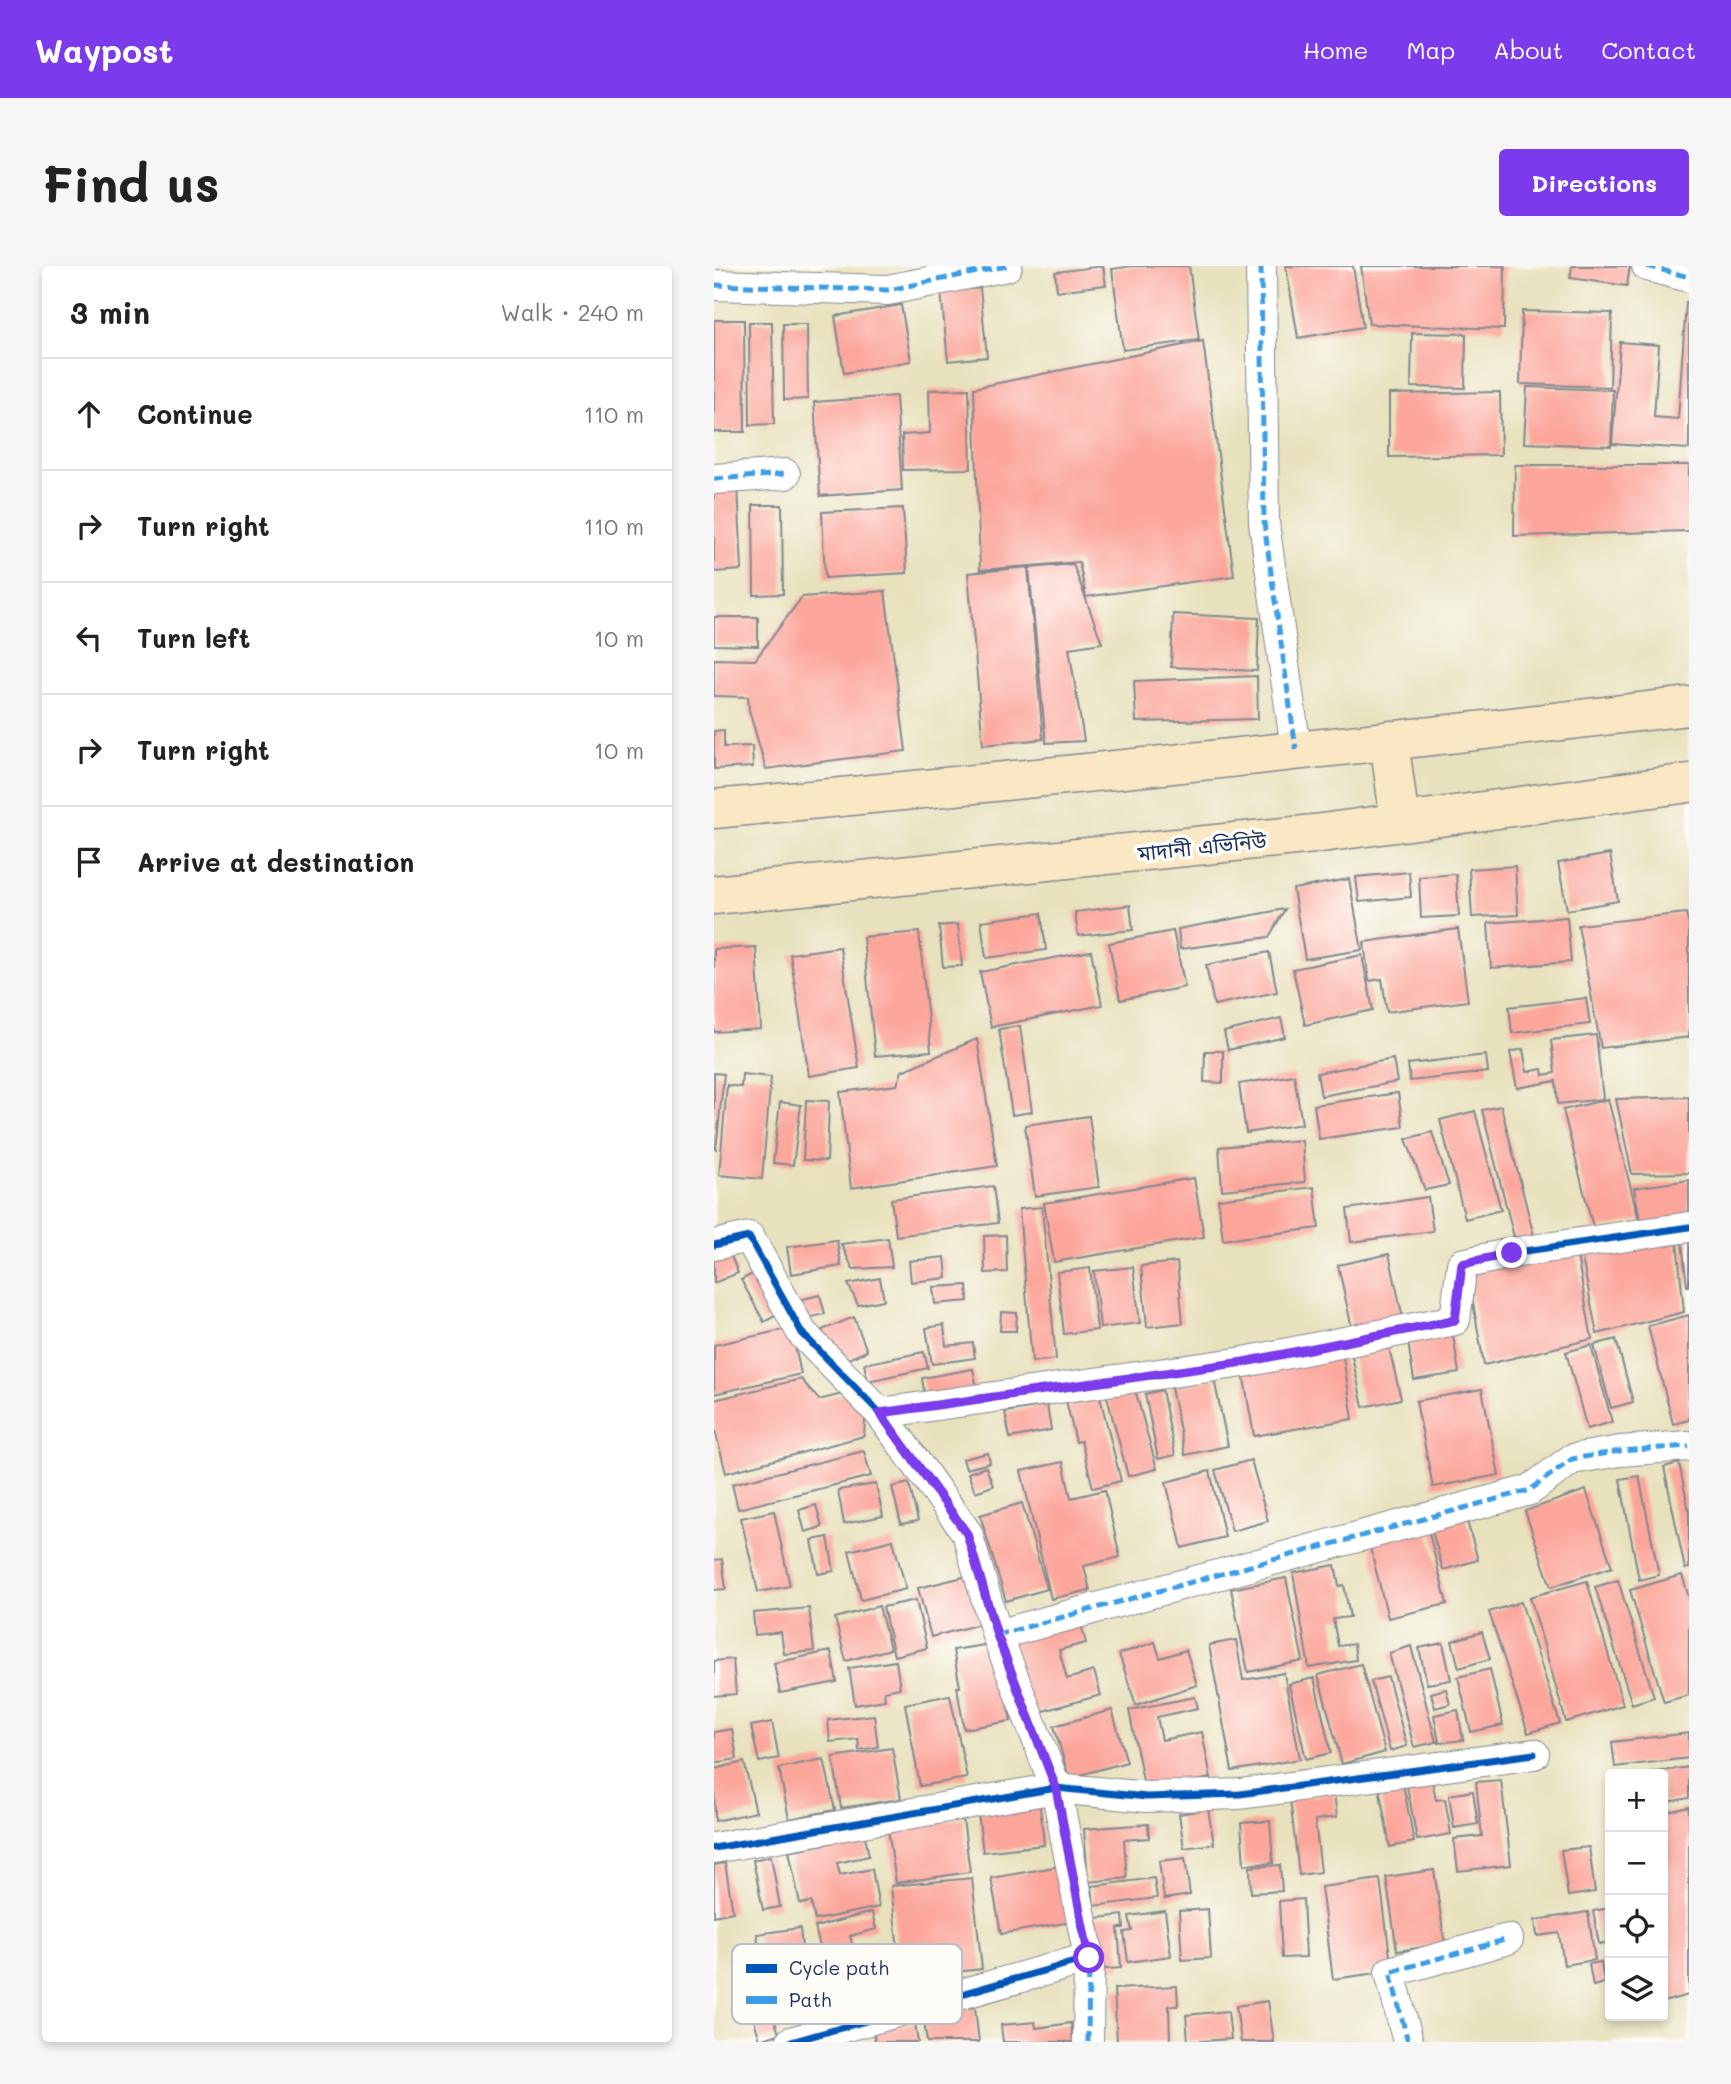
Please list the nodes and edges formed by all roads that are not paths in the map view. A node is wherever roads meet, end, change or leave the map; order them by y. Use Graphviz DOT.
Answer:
graph roads {
  1 [pos="1007,266"];
  2 [pos="1261,266"];
  3 [pos="1647,266"];
  4 [pos="1689,277"];
  5 [pos="714,285"];
  6 [pos="785,474"];
  7 [pos="714,479"];
  8 [pos="1689,706"];
  9 [pos="1389,740"];
  10 [pos="1296,750"];
  11 [pos="1689,783"];
  12 [pos="714,809"];
  13 [pos="1400,822"];
  14 [pos="714,895"];
  15 [pos="1689,1227"];
  16 [pos="714,1245"];
  17 [pos="880,1413"];
  18 [pos="1689,1446"];
  19 [pos="997,1635"];
  20 [pos="1534,1755"];
  21 [pos="1056,1788"];
  22 [pos="714,1848"];
  23 [pos="1508,1939"];
  24 [pos="1089,1958"];
  25 [pos="962,1994"];
  26 [pos="856,2024"];
  27 [pos="792,2042"];
  28 [pos="1088,2042"];
  29 [pos="1408,2042"];
  1 -- 5 [label="street"];
  2 -- 10 [label="street"];
  3 -- 4 [label="street"];
  6 -- 7 [label="street"];
  8 -- 9 [label="main road"];
  9 -- 10 [label="main road"];
  9 -- 13 [label="main road"];
  10 -- 12 [label="main road"];
  11 -- 13 [label="main road, মাদানী এভিনিউ"];
  13 -- 14 [label="main road, মাদানী এভিনিউ"];
  15 -- 17 [label="street"];
  16 -- 17 [label="street"];
  17 -- 19 [label="street"];
  18 -- 19 [label="street"];
  19 -- 21 [label="street"];
  20 -- 21 [label="street"];
  21 -- 22 [label="street"];
  21 -- 24 [label="street"];
  23 -- 29 [label="street"];
  24 -- 25 [label="street"];
  24 -- 28 [label="street"];
  26 -- 27 [label="street"];
}
